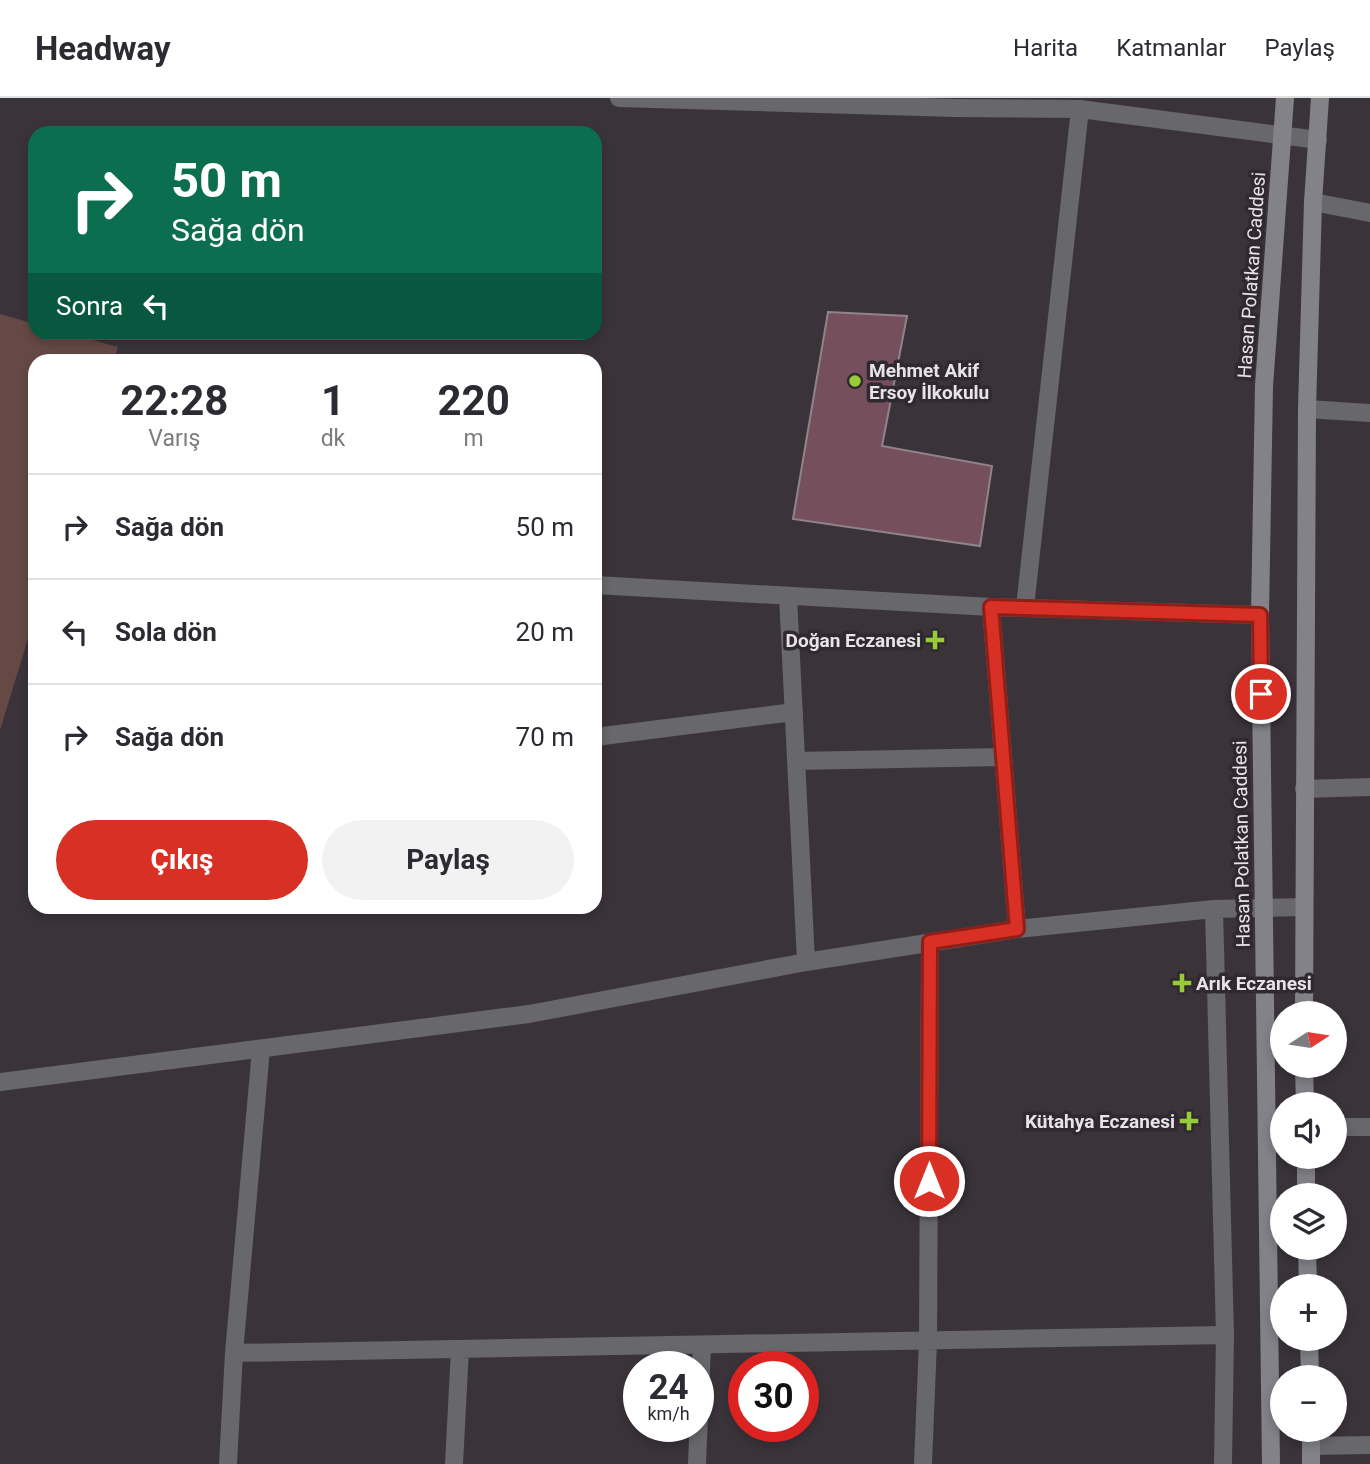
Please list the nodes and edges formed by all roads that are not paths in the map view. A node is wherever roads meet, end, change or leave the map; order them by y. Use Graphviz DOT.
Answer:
graph roads {
  1 [pos="619,98"];
  2 [pos="1285,98"];
  3 [pos="1320,98"];
  4 [pos="955,103"];
  5 [pos="1113,106"];
  6 [pos="1080,109"];
  7 [pos="1283,136"];
  8 [pos="1318,140"];
  9 [pos="1313,202"];
  10 [pos="1370,213"];
  11 [pos="1307,408"];
  12 [pos="1370,413"];
  13 [pos="602,585"];
  14 [pos="788,596"];
  15 [pos="991,607"];
  16 [pos="1025,607"];
  17 [pos="1260,615"];
  18 [pos="794,712"];
  19 [pos="602,736"];
  20 [pos="1002,757"];
  21 [pos="796,761"];
  22 [pos="1370,787"];
  23 [pos="1304,789"];
  24 [pos="1303,906"];
  25 [pos="1262,907"];
  26 [pos="1214,909"];
  27 [pos="1017,929"];
  28 [pos="930,942"];
  29 [pos="806,962"];
  30 [pos="1304,1001"];
  31 [pos="261,1049"];
  32 [pos="0,1082"];
  33 [pos="1347,1127"];
  34 [pos="1370,1127"];
  35 [pos="1225,1335"];
  36 [pos="928,1341"];
  37 [pos="702,1345"];
  38 [pos="460,1349"];
  39 [pos="233,1353"];
  40 [pos="1370,1445"];
  41 [pos="1311,1447"];
  42 [pos="228,1464"];
  43 [pos="454,1464"];
  44 [pos="697,1464"];
  45 [pos="923,1464"];
  46 [pos="1223,1464"];
  47 [pos="1270,1464"];
  1 -- 4 [label="street"];
  2 -- 7 [label="main road, Hasan Polatkan Caddesi"];
  3 -- 8 [label="main road"];
  4 -- 6 [label="street"];
  5 -- 6 [label="street"];
  5 -- 7 [label="street"];
  6 -- 16 [label="street"];
  7 -- 8 [label="street"];
  7 -- 17 [label="main road, Hasan Polatkan Caddesi"];
  8 -- 9 [label="main road"];
  9 -- 10 [label="street"];
  9 -- 11 [label="main road"];
  11 -- 12 [label="street"];
  11 -- 23 [label="main road"];
  13 -- 14 [label="street"];
  14 -- 15 [label="street"];
  14 -- 18 [label="street"];
  15 -- 16 [label="street"];
  15 -- 20 [label="street"];
  16 -- 17 [label="street"];
  17 -- 25 [label="main road, Hasan Polatkan Caddesi"];
  18 -- 19 [label="street"];
  18 -- 21 [label="street"];
  20 -- 21 [label="street"];
  20 -- 27 [label="street"];
  21 -- 29 [label="street"];
  22 -- 23 [label="street"];
  23 -- 24 [label="main road"];
  24 -- 25 [label="street"];
  24 -- 30 [label="main road"];
  25 -- 26 [label="street"];
  25 -- 47 [label="main road, Hasan Polatkan Caddesi"];
  26 -- 27 [label="street"];
  26 -- 35 [label="street"];
  27 -- 28 [label="street"];
  28 -- 29 [label="street"];
  28 -- 36 [label="street"];
  29 -- 31 [label="street"];
  31 -- 32 [label="street"];
  31 -- 39 [label="street"];
  33 -- 34 [label="street"];
  35 -- 36 [label="street"];
  35 -- 46 [label="street"];
  36 -- 37 [label="street"];
  36 -- 45 [label="street"];
  37 -- 38 [label="street"];
  37 -- 44 [label="street"];
  38 -- 39 [label="street"];
  38 -- 43 [label="street"];
  39 -- 42 [label="street"];
  40 -- 41 [label="street"];
}
